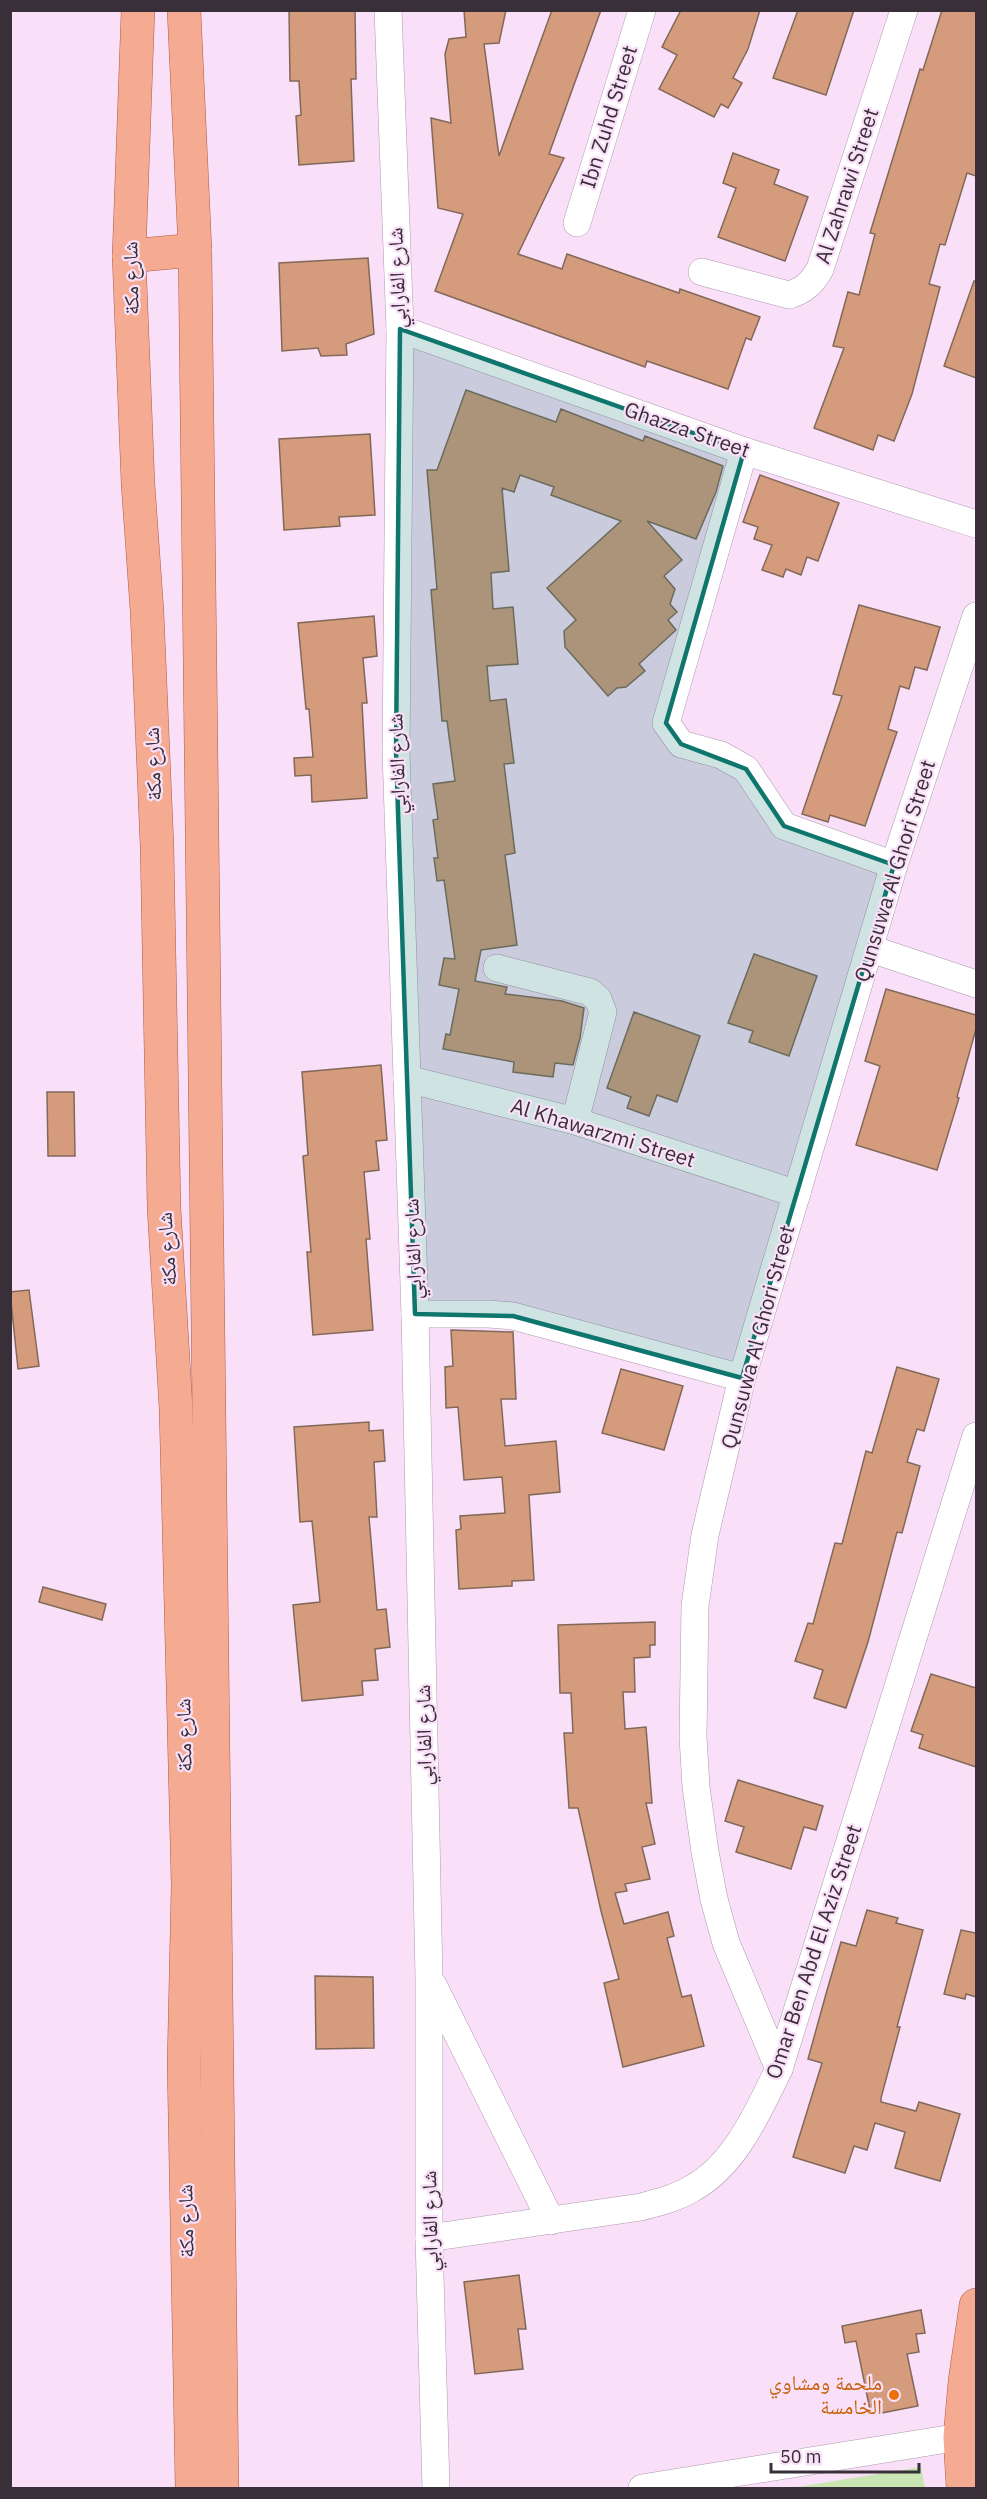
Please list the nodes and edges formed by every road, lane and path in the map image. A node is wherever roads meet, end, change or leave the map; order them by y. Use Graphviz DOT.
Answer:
graph roads {
  1 [pos="138,10"];
  2 [pos="184,10"];
  3 [pos="388,10"];
  4 [pos="642,10"];
  5 [pos="904,10"];
  6 [pos="576,223"];
  7 [pos="195,250"];
  8 [pos="129,256"];
  9 [pos="702,272"];
  10 [pos="400,329"];
  11 [pos="744,451"];
  12 [pos="976,524"];
  13 [pos="976,616"];
  14 [pos="894,865"];
  15 [pos="871,949"];
  16 [pos="496,968"];
  17 [pos="976,984"];
  18 [pos="407,1079"];
  19 [pos="575,1121"];
  20 [pos="797,1194"];
  21 [pos="415,1314"];
  22 [pos="742,1378"];
  23 [pos="976,1436"];
  24 [pos="971,1472"];
  25 [pos="429,1978"];
  26 [pos="779,2069"];
  27 [pos="551,2221"];
  28 [pos="429,2238"];
  29 [pos="976,2305"];
  30 [pos="960,2437"];
  31 [pos="712,2483"];
  32 [pos="192,2488"];
  33 [pos="222,2488"];
  34 [pos="436,2488"];
  35 [pos="642,2488"];
  36 [pos="963,2488"];
  1 -- 8 [label="main road, شارع مكة"];
  2 -- 7 [label="main road, شارع مكة"];
  3 -- 10 [label="street, شارع الفارابي"];
  4 -- 6 [label="street, Ibn Zuhd Street"];
  5 -- 9 [label="street, Al Zahrawi Street"];
  7 -- 8 [label="main road"];
  7 -- 33 [label="main road, شارع مكة"];
  8 -- 32 [label="main road, شارع مكة"];
  10 -- 11 [label="street, Ghazza Street"];
  10 -- 18 [label="street, شارع الفارابي"];
  11 -- 12 [label="street, Ghazza Street"];
  11 -- 14 [label="street"];
  13 -- 14 [label="street, Qunsuwa Al Ghori Street"];
  14 -- 15 [label="street, Qunsuwa Al Ghori Street"];
  15 -- 17 [label="street"];
  15 -- 20 [label="street, Qunsuwa Al Ghori Street"];
  16 -- 19 [label="street"];
  18 -- 19 [label="street, Al Khawarzmi Street"];
  18 -- 21 [label="street, شارع الفارابي"];
  19 -- 20 [label="street, Al Khawarzmi Street"];
  20 -- 22 [label="street, Qunsuwa Al Ghori Street"];
  21 -- 22 [label="street"];
  21 -- 25 [label="street, شارع الفارابي"];
  22 -- 26 [label="street, Qunsuwa Al Ghori Street"];
  23 -- 24 [label="street, Omar Ben Abd El Aziz Street"];
  24 -- 26 [label="street, Omar Ben Abd El Aziz Street"];
  25 -- 27 [label="street"];
  25 -- 28 [label="street, شارع الفارابي"];
  26 -- 27 [label="street, Omar Ben Abd El Aziz Street"];
  27 -- 28 [label="street, Omar Ben Abd El Aziz Street"];
  28 -- 34 [label="street, شارع الفارابي"];
  29 -- 30 [label="main road"];
  30 -- 31 [label="street"];
  30 -- 36 [label="main road"];
  31 -- 35 [label="street"];
}
